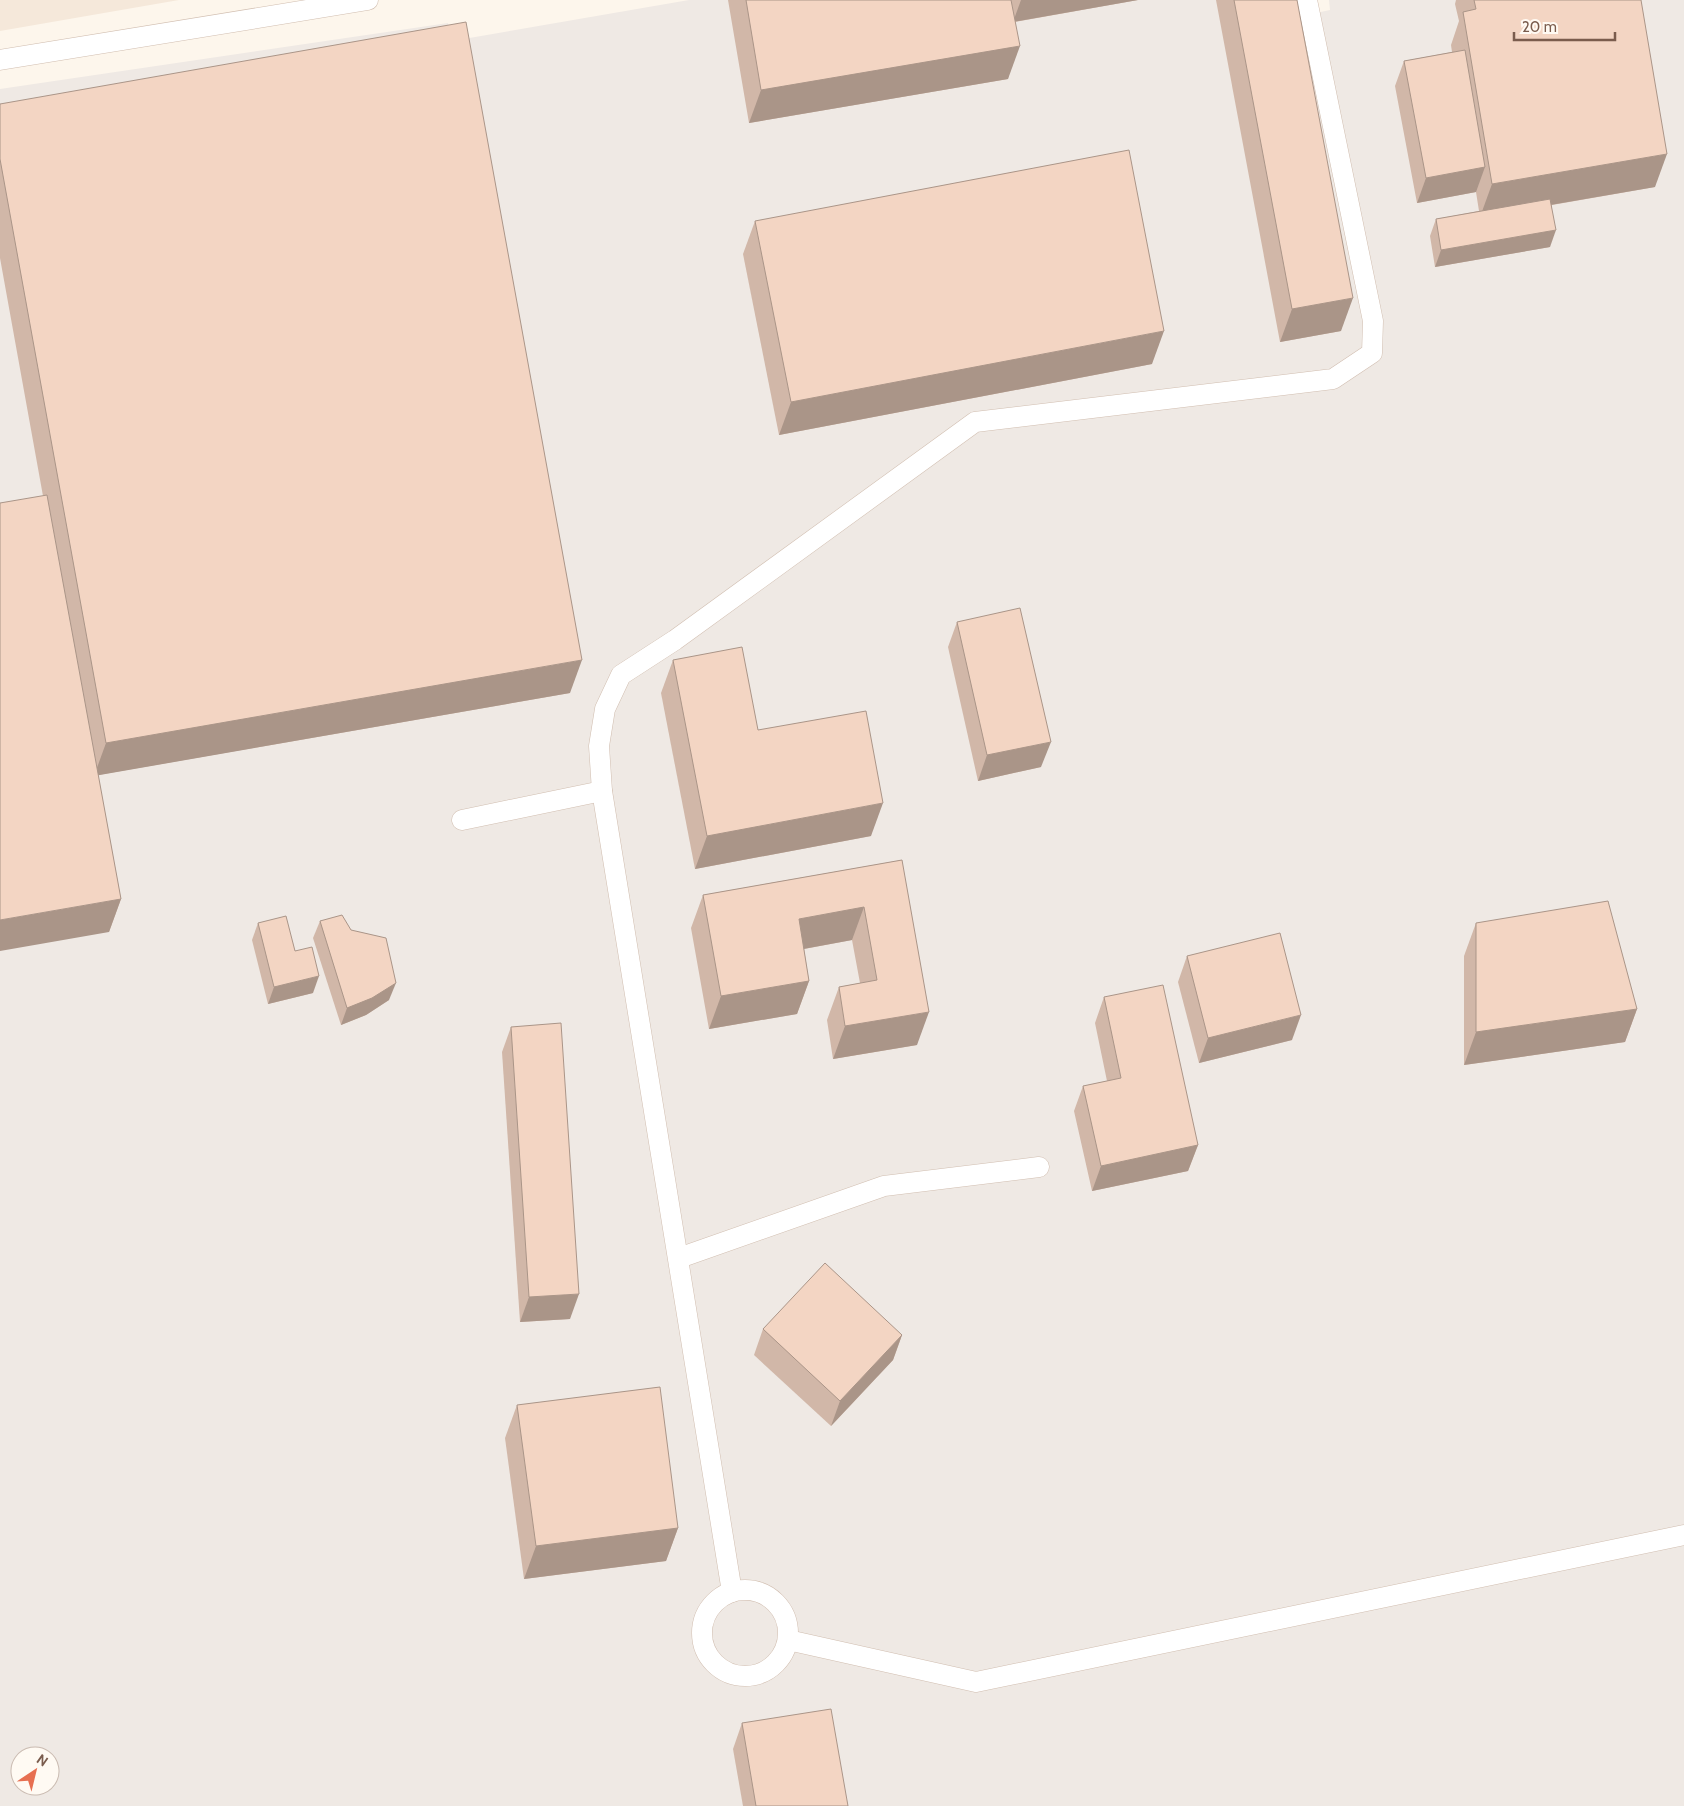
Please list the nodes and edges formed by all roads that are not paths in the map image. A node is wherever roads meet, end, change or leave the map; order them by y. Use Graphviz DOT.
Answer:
graph roads {
  1 [pos="368,0"];
  2 [pos="1307,0"];
  3 [pos="0,60"];
  4 [pos="602,790"];
  5 [pos="462,820"];
  6 [pos="1039,1167"];
  7 [pos="679,1258"];
  8 [pos="1684,1536"];
  9 [pos="732,1592"];
  10 [pos="788,1640"];
  1 -- 3 [label="lane"];
  2 -- 4 [label="lane"];
  4 -- 5 [label="lane"];
  4 -- 7 [label="lane"];
  6 -- 7 [label="lane"];
  7 -- 9 [label="lane"];
  8 -- 10 [label="lane"];
  9 -- 10 [label="lane"];
  9 -- 10 [label="lane"];
}
